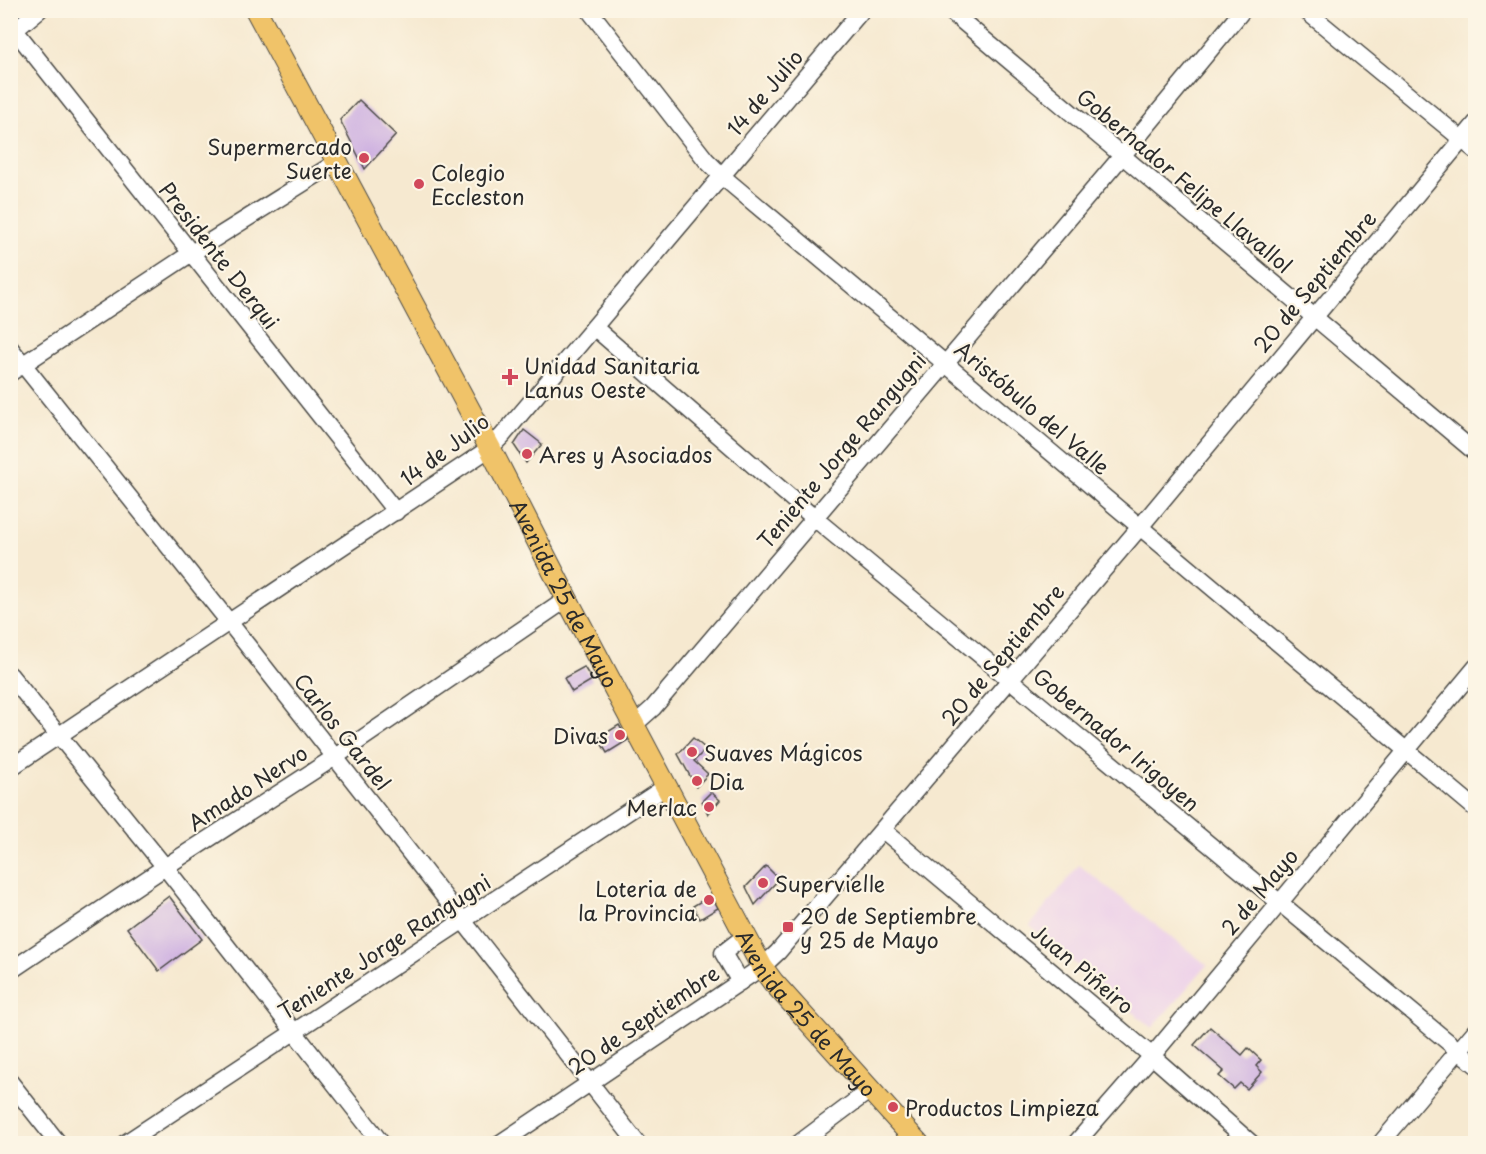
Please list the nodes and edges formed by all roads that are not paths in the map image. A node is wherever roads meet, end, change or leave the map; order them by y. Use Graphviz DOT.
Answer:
graph roads {
  1 [pos="39,10"];
  2 [pos="256,10"];
  3 [pos="589,10"];
  4 [pos="862,10"];
  5 [pos="949,10"];
  6 [pos="1243,10"];
  7 [pos="1305,10"];
  8 [pos="12,29"];
  9 [pos="1476,123"];
  10 [pos="1462,140"];
  11 [pos="1476,151"];
  12 [pos="1122,156"];
  13 [pos="337,162"];
  14 [pos="723,177"];
  15 [pos="190,254"];
  16 [pos="1313,317"];
  17 [pos="595,328"];
  18 [pos="10,348"];
  19 [pos="945,362"];
  20 [pos="17,368"];
  21 [pos="490,448"];
  22 [pos="1476,453"];
  23 [pos="396,512"];
  24 [pos="813,517"];
  25 [pos="1140,527"];
  26 [pos="567,600"];
  27 [pos="229,622"];
  28 [pos="1476,667"];
  29 [pos="10,675"];
  30 [pos="1009,679"];
  31 [pos="635,724"];
  32 [pos="59,736"];
  33 [pos="1406,751"];
  34 [pos="336,757"];
  35 [pos="10,768"];
  36 [pos="667,786"];
  37 [pos="1476,809"];
  38 [pos="883,830"];
  39 [pos="165,867"];
  40 [pos="1279,903"];
  41 [pos="464,921"];
  42 [pos="745,936"];
  43 [pos="762,967"];
  44 [pos="10,971"];
  45 [pos="740,982"];
  46 [pos="1476,1030"];
  47 [pos="294,1032"];
  48 [pos="1458,1051"];
  49 [pos="1152,1056"];
  50 [pos="1476,1065"];
  51 [pos="10,1082"];
  52 [pos="591,1082"];
  53 [pos="870,1090"];
  54 [pos="59,1143"];
  55 [pos="124,1143"];
  56 [pos="382,1143"];
  57 [pos="500,1143"];
  58 [pos="638,1143"];
  59 [pos="798,1143"];
  60 [pos="919,1143"];
  61 [pos="1075,1143"];
  62 [pos="1252,1143"];
  63 [pos="1380,1143"];
  1 -- 8 [label="street"];
  2 -- 13 [label="main road, Avenida 25 de Mayo"];
  3 -- 14 [label="street, Aristóbulo del Valle"];
  4 -- 14 [label="street, 14 de Julio"];
  5 -- 12 [label="street, Gobernador Felipe Llavallol"];
  6 -- 12 [label="street, Teniente Jorge Rangugni"];
  7 -- 10 [label="street"];
  8 -- 15 [label="street, Presidente Derqui"];
  9 -- 10 [label="street, 20 de Septiembre"];
  10 -- 11 [label="street"];
  10 -- 16 [label="street, 20 de Septiembre"];
  12 -- 16 [label="street, Gobernador Felipe Llavallol"];
  12 -- 19 [label="street, Teniente Jorge Rangugni"];
  13 -- 15 [label="street"];
  13 -- 21 [label="main road, Avenida 25 de Mayo"];
  14 -- 17 [label="street, 14 de Julio"];
  14 -- 19 [label="street, Aristóbulo del Valle"];
  15 -- 20 [label="street"];
  15 -- 23 [label="street, Presidente Derqui"];
  16 -- 22 [label="street, Gobernador Felipe Llavallol"];
  16 -- 25 [label="street, 20 de Septiembre"];
  17 -- 21 [label="street, 14 de Julio"];
  17 -- 24 [label="street, Gobernador Irigoyen"];
  18 -- 20 [label="street, Carlos Gardel"];
  19 -- 24 [label="street, Teniente Jorge Rangugni"];
  19 -- 25 [label="street, Aristóbulo del Valle"];
  20 -- 27 [label="street, Carlos Gardel"];
  21 -- 23 [label="street, 14 de Julio"];
  21 -- 26 [label="main road, Avenida 25 de Mayo"];
  23 -- 27 [label="street, 14 de Julio"];
  24 -- 30 [label="street, Gobernador Irigoyen"];
  24 -- 31 [label="street, Teniente Jorge Rangugni"];
  25 -- 30 [label="street, 20 de Septiembre"];
  25 -- 33 [label="street, Aristóbulo del Valle"];
  26 -- 31 [label="main road, Avenida 25 de Mayo"];
  26 -- 34 [label="street, Amado Nervo"];
  27 -- 32 [label="street, 14 de Julio"];
  27 -- 34 [label="street, Carlos Gardel"];
  28 -- 33 [label="street, 2 de Mayo"];
  29 -- 32 [label="street"];
  30 -- 38 [label="street, 20 de Septiembre"];
  30 -- 40 [label="street, Gobernador Irigoyen"];
  31 -- 36 [label="main road, Avenida 25 de Mayo"];
  32 -- 35 [label="street, 14 de Julio"];
  32 -- 39 [label="street"];
  33 -- 37 [label="street, Aristóbulo del Valle"];
  33 -- 40 [label="street, 2 de Mayo"];
  34 -- 39 [label="street, Amado Nervo"];
  34 -- 41 [label="street, Carlos Gardel"];
  36 -- 41 [label="street, Teniente Jorge Rangugni"];
  36 -- 42 [label="main road, Avenida 25 de Mayo"];
  38 -- 43 [label="street, 20 de Septiembre"];
  38 -- 49 [label="street, Juan Piñeiro"];
  39 -- 44 [label="street, Amado Nervo"];
  39 -- 47 [label="street"];
  40 -- 48 [label="street, Gobernador Irigoyen"];
  40 -- 49 [label="street, 2 de Mayo"];
  41 -- 47 [label="street, Teniente Jorge Rangugni"];
  41 -- 52 [label="street, Carlos Gardel"];
  42 -- 43 [label="main road, Avenida 25 de Mayo"];
  42 -- 45 [label="street"];
  43 -- 45 [label="street, 20 de Septiembre"];
  43 -- 53 [label="main road, Avenida 25 de Mayo"];
  45 -- 52 [label="street, 20 de Septiembre"];
  46 -- 48 [label="street"];
  47 -- 55 [label="street, Teniente Jorge Rangugni"];
  47 -- 56 [label="street"];
  48 -- 50 [label="street, Gobernador Irigoyen"];
  48 -- 63 [label="street"];
  49 -- 61 [label="street, 2 de Mayo"];
  49 -- 62 [label="street, Juan Piñeiro"];
  51 -- 54 [label="street"];
  52 -- 57 [label="street, 20 de Septiembre"];
  52 -- 58 [label="street, Carlos Gardel"];
  53 -- 59 [label="street"];
  53 -- 60 [label="main road, Avenida 25 de Mayo"];
}
